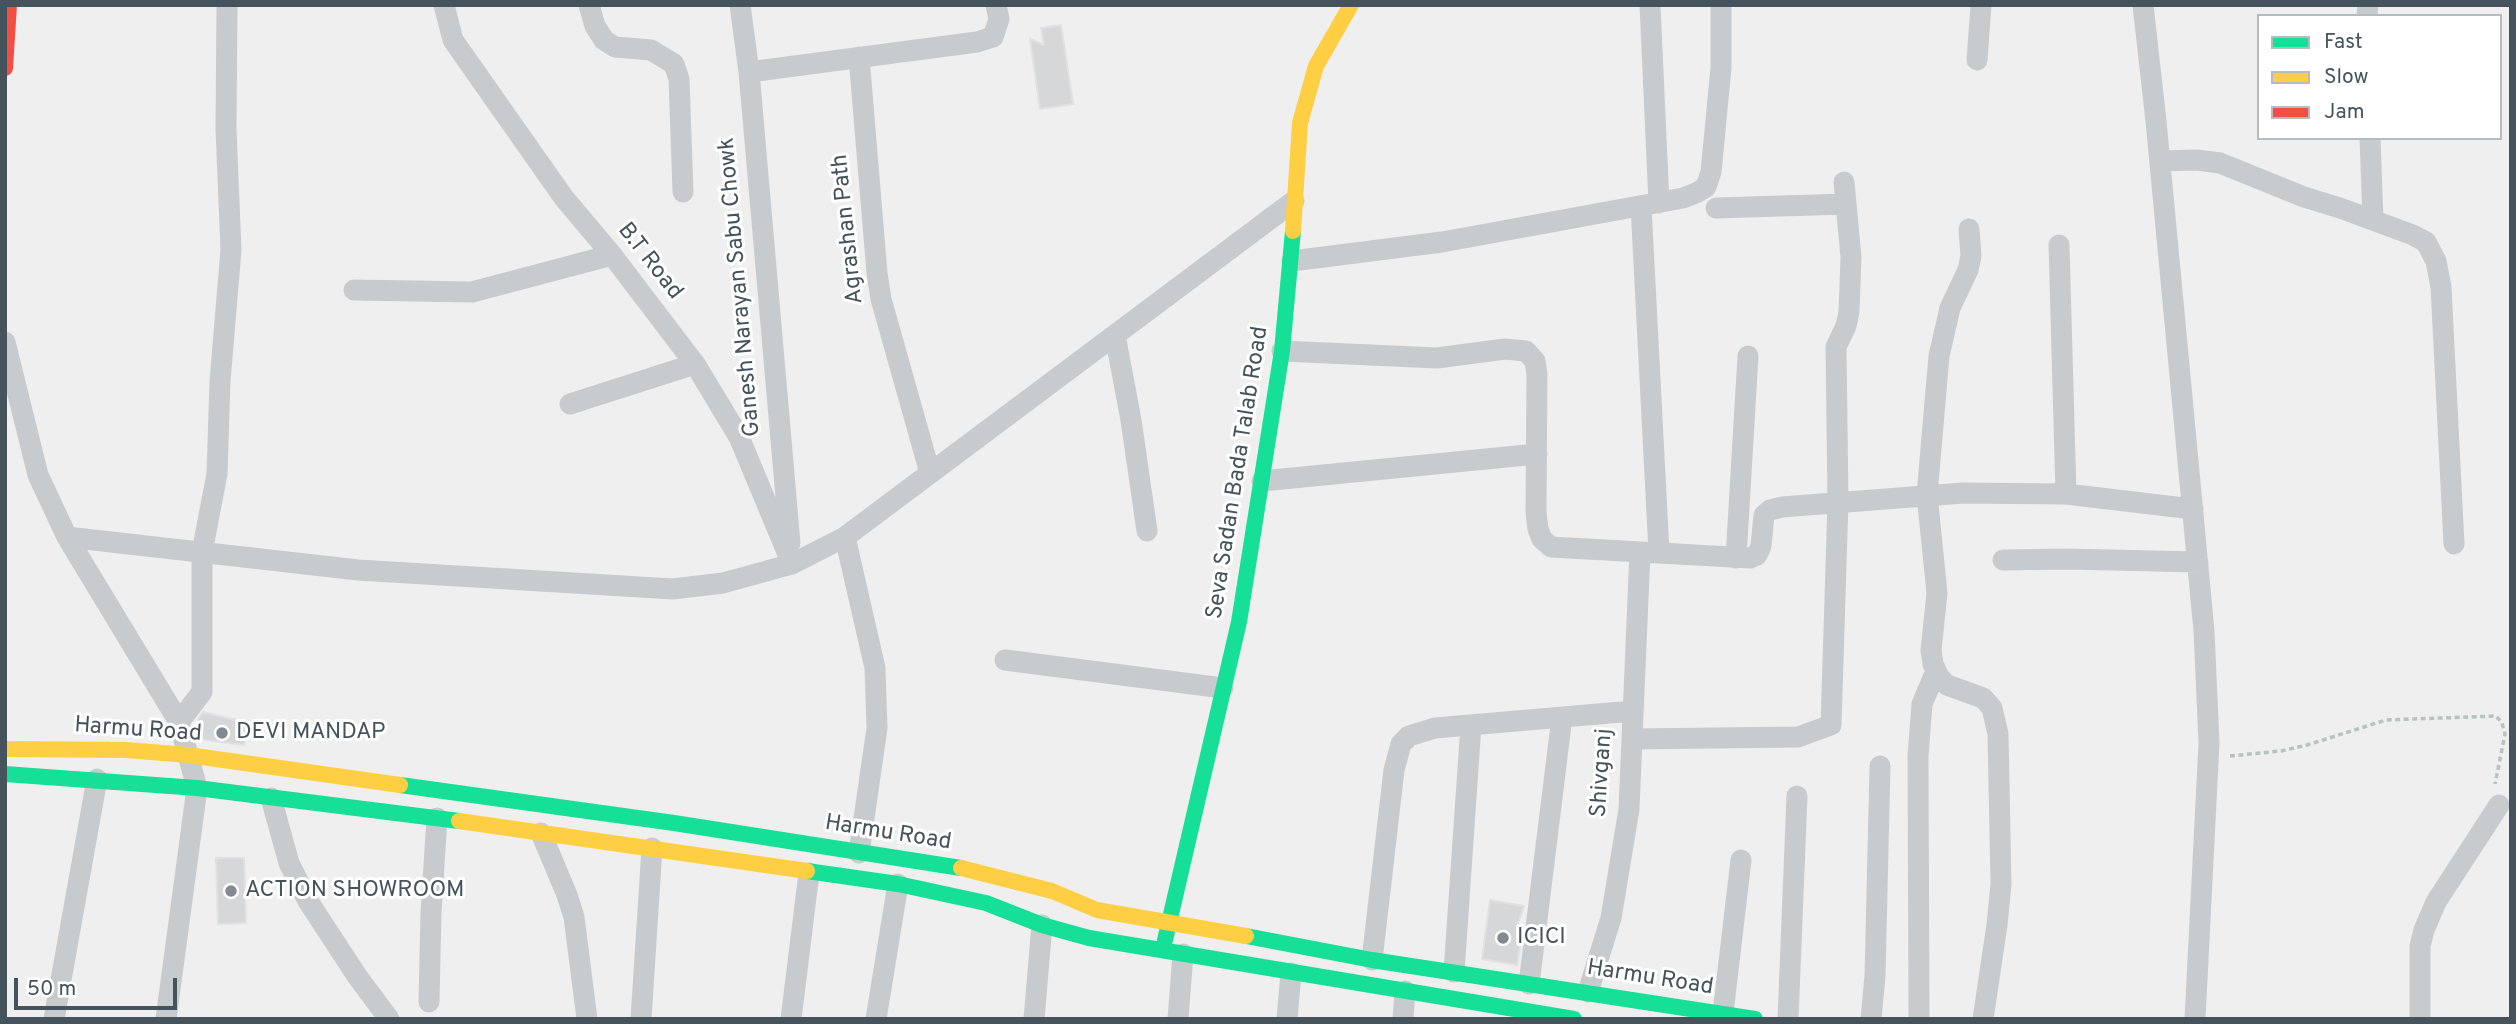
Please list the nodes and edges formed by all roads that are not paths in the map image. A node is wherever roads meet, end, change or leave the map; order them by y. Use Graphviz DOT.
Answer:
graph roads {
  1 [pos="227,5"];
  2 [pos="444,5"];
  3 [pos="589,5"];
  4 [pos="740,5"];
  5 [pos="996,5"];
  6 [pos="1351,5"];
  7 [pos="1650,5"];
  8 [pos="1721,5"];
  9 [pos="1981,5"];
  10 [pos="2143,5"];
  11 [pos="8,14"];
  12 [pos="859,57"];
  13 [pos="1978,60"];
  14 [pos="5,68"];
  15 [pos="749,72"];
  16 [pos="2370,140"];
  17 [pos="2160,161"];
  18 [pos="1844,182"];
  19 [pos="683,192"];
  20 [pos="1294,201"];
  21 [pos="1650,204"];
  22 [pos="1846,204"];
  23 [pos="1716,208"];
  24 [pos="2372,220"];
  25 [pos="1969,229"];
  26 [pos="2059,245"];
  27 [pos="612,255"];
  28 [pos="1292,261"];
  29 [pos="354,290"];
  30 [pos="1115,335"];
  31 [pos="5,342"];
  32 [pos="1282,351"];
  33 [pos="1748,356"];
  34 [pos="695,363"];
  35 [pos="570,404"];
  36 [pos="1537,454"];
  37 [pos="930,473"];
  38 [pos="1262,481"];
  39 [pos="2066,494"];
  40 [pos="1927,495"];
  41 [pos="1838,502"];
  42 [pos="2193,509"];
  43 [pos="1147,531"];
  44 [pos="67,537"];
  45 [pos="845,537"];
  46 [pos="2454,544"];
  47 [pos="202,552"];
  48 [pos="1649,552"];
  49 [pos="1735,558"];
  50 [pos="2003,561"];
  51 [pos="2198,562"];
  52 [pos="792,564"];
  53 [pos="1005,660"];
  54 [pos="1936,671"];
  55 [pos="1223,688"];
  56 [pos="1633,710"];
  57 [pos="1562,717"];
  58 [pos="179,722"];
  59 [pos="1471,725"];
  60 [pos="1632,739"];
  61 [pos="5,749"];
  62 [pos="188,755"];
  63 [pos="1880,766"];
  64 [pos="5,774"];
  65 [pos="97,779"];
  66 [pos="197,788"];
  67 [pos="1797,796"];
  68 [pos="271,798"];
  69 [pos="2499,805"];
  70 [pos="437,818"];
  71 [pos="541,833"];
  72 [pos="652,848"];
  73 [pos="859,853"];
  74 [pos="1741,860"];
  75 [pos="809,873"];
  76 [pos="898,884"];
  77 [pos="1168,921"];
  78 [pos="1042,925"];
  79 [pos="1173,952"];
  80 [pos="1372,960"];
  81 [pos="1454,972"];
  82 [pos="1291,973"];
  83 [pos="1529,984"];
  84 [pos="1405,991"];
  85 [pos="1588,992"];
  86 [pos="429,1002"];
  87 [pos="1723,1013"];
  88 [pos="54,1019"];
  89 [pos="166,1019"];
  90 [pos="389,1019"];
  91 [pos="587,1019"];
  92 [pos="641,1019"];
  93 [pos="791,1019"];
  94 [pos="876,1019"];
  95 [pos="1034,1019"];
  96 [pos="1178,1019"];
  97 [pos="1287,1019"];
  98 [pos="1403,1019"];
  99 [pos="1574,1019"];
  100 [pos="1755,1019"];
  101 [pos="1788,1019"];
  102 [pos="1871,1019"];
  103 [pos="1919,1019"];
  104 [pos="1983,1019"];
  105 [pos="2195,1019"];
  106 [pos="2420,1019"];
  1 -- 47 [label="street"];
  2 -- 27 [label="street, B.T Road"];
  3 -- 19 [label="street"];
  4 -- 15 [label="street, Ganesh Narayan Sabu Chowk"];
  5 -- 12 [label="street"];
  6 -- 20 [label="main road, Seva Sadan Bada Talab Road"];
  7 -- 21 [label="street, Shivganj"];
  8 -- 21 [label="street"];
  9 -- 13 [label="street"];
  10 -- 17 [label="street"];
  11 -- 14 [label="main road"];
  12 -- 15 [label="street"];
  12 -- 37 [label="street, Agrashan Path"];
  15 -- 52 [label="street, Ganesh Narayan Sabu Chowk"];
  16 -- 24 [label="street"];
  17 -- 24 [label="street"];
  17 -- 42 [label="street"];
  18 -- 22 [label="street"];
  20 -- 28 [label="main road, Seva Sadan Bada Talab Road"];
  20 -- 30 [label="street"];
  21 -- 28 [label="street"];
  21 -- 48 [label="street, Shivganj"];
  22 -- 23 [label="street"];
  22 -- 41 [label="street"];
  24 -- 46 [label="street"];
  25 -- 40 [label="street"];
  26 -- 39 [label="street"];
  27 -- 29 [label="street"];
  27 -- 34 [label="street, B.T Road"];
  28 -- 32 [label="main road, Seva Sadan Bada Talab Road"];
  30 -- 37 [label="street"];
  30 -- 43 [label="street"];
  31 -- 44 [label="street"];
  32 -- 36 [label="street"];
  32 -- 38 [label="main road, Seva Sadan Bada Talab Road"];
  33 -- 49 [label="street"];
  34 -- 35 [label="street"];
  34 -- 52 [label="street, B.T Road"];
  36 -- 38 [label="street"];
  36 -- 48 [label="street"];
  37 -- 45 [label="street"];
  38 -- 55 [label="main road, Seva Sadan Bada Talab Road"];
  39 -- 40 [label="street"];
  39 -- 42 [label="street"];
  40 -- 41 [label="street"];
  40 -- 54 [label="street"];
  41 -- 49 [label="street"];
  41 -- 60 [label="street"];
  42 -- 51 [label="street"];
  44 -- 47 [label="street"];
  44 -- 58 [label="street"];
  45 -- 52 [label="street"];
  45 -- 73 [label="street"];
  47 -- 52 [label="street"];
  47 -- 58 [label="street"];
  48 -- 49 [label="street"];
  48 -- 56 [label="street, Shivganj"];
  50 -- 51 [label="street"];
  51 -- 105 [label="street"];
  53 -- 55 [label="street"];
  54 -- 103 [label="street"];
  54 -- 104 [label="street"];
  55 -- 77 [label="main road, Seva Sadan Bada Talab Road"];
  56 -- 57 [label="street"];
  56 -- 60 [label="street, Shivganj"];
  57 -- 59 [label="street"];
  57 -- 83 [label="street"];
  58 -- 62 [label="street"];
  59 -- 80 [label="street"];
  59 -- 81 [label="street"];
  60 -- 85 [label="street, Shivganj"];
  61 -- 62 [label="main road, Harmu Road"];
  62 -- 66 [label="street"];
  62 -- 73 [label="main road, Harmu Road"];
  63 -- 102 [label="street"];
  64 -- 65 [label="main road, Harmu Road"];
  65 -- 66 [label="main road, Harmu Road"];
  65 -- 88 [label="street"];
  66 -- 68 [label="main road, Harmu Road"];
  66 -- 89 [label="street"];
  67 -- 101 [label="street"];
  68 -- 70 [label="main road, Harmu Road"];
  68 -- 90 [label="street"];
  69 -- 106 [label="street"];
  70 -- 71 [label="main road, Harmu Road"];
  70 -- 86 [label="street"];
  71 -- 72 [label="main road, Harmu Road"];
  71 -- 91 [label="street"];
  72 -- 75 [label="main road, Harmu Road"];
  72 -- 92 [label="street"];
  73 -- 77 [label="main road, Harmu Road"];
  74 -- 87 [label="street"];
  75 -- 76 [label="main road, Harmu Road"];
  75 -- 93 [label="street"];
  76 -- 78 [label="main road, Harmu Road"];
  76 -- 94 [label="street"];
  77 -- 79 [label="main road, Seva Sadan Bada Talab Road"];
  77 -- 80 [label="main road, Harmu Road"];
  78 -- 79 [label="main road, Harmu Road"];
  78 -- 95 [label="street"];
  79 -- 82 [label="main road, Harmu Road"];
  79 -- 96 [label="street"];
  80 -- 81 [label="main road, Harmu Road"];
  81 -- 83 [label="main road, Harmu Road"];
  82 -- 84 [label="main road, Harmu Road"];
  82 -- 97 [label="street"];
  83 -- 85 [label="main road, Harmu Road"];
  84 -- 98 [label="street"];
  84 -- 99 [label="main road, Harmu Road"];
  85 -- 87 [label="main road, Harmu Road"];
  87 -- 100 [label="main road, Harmu Road"];
}
